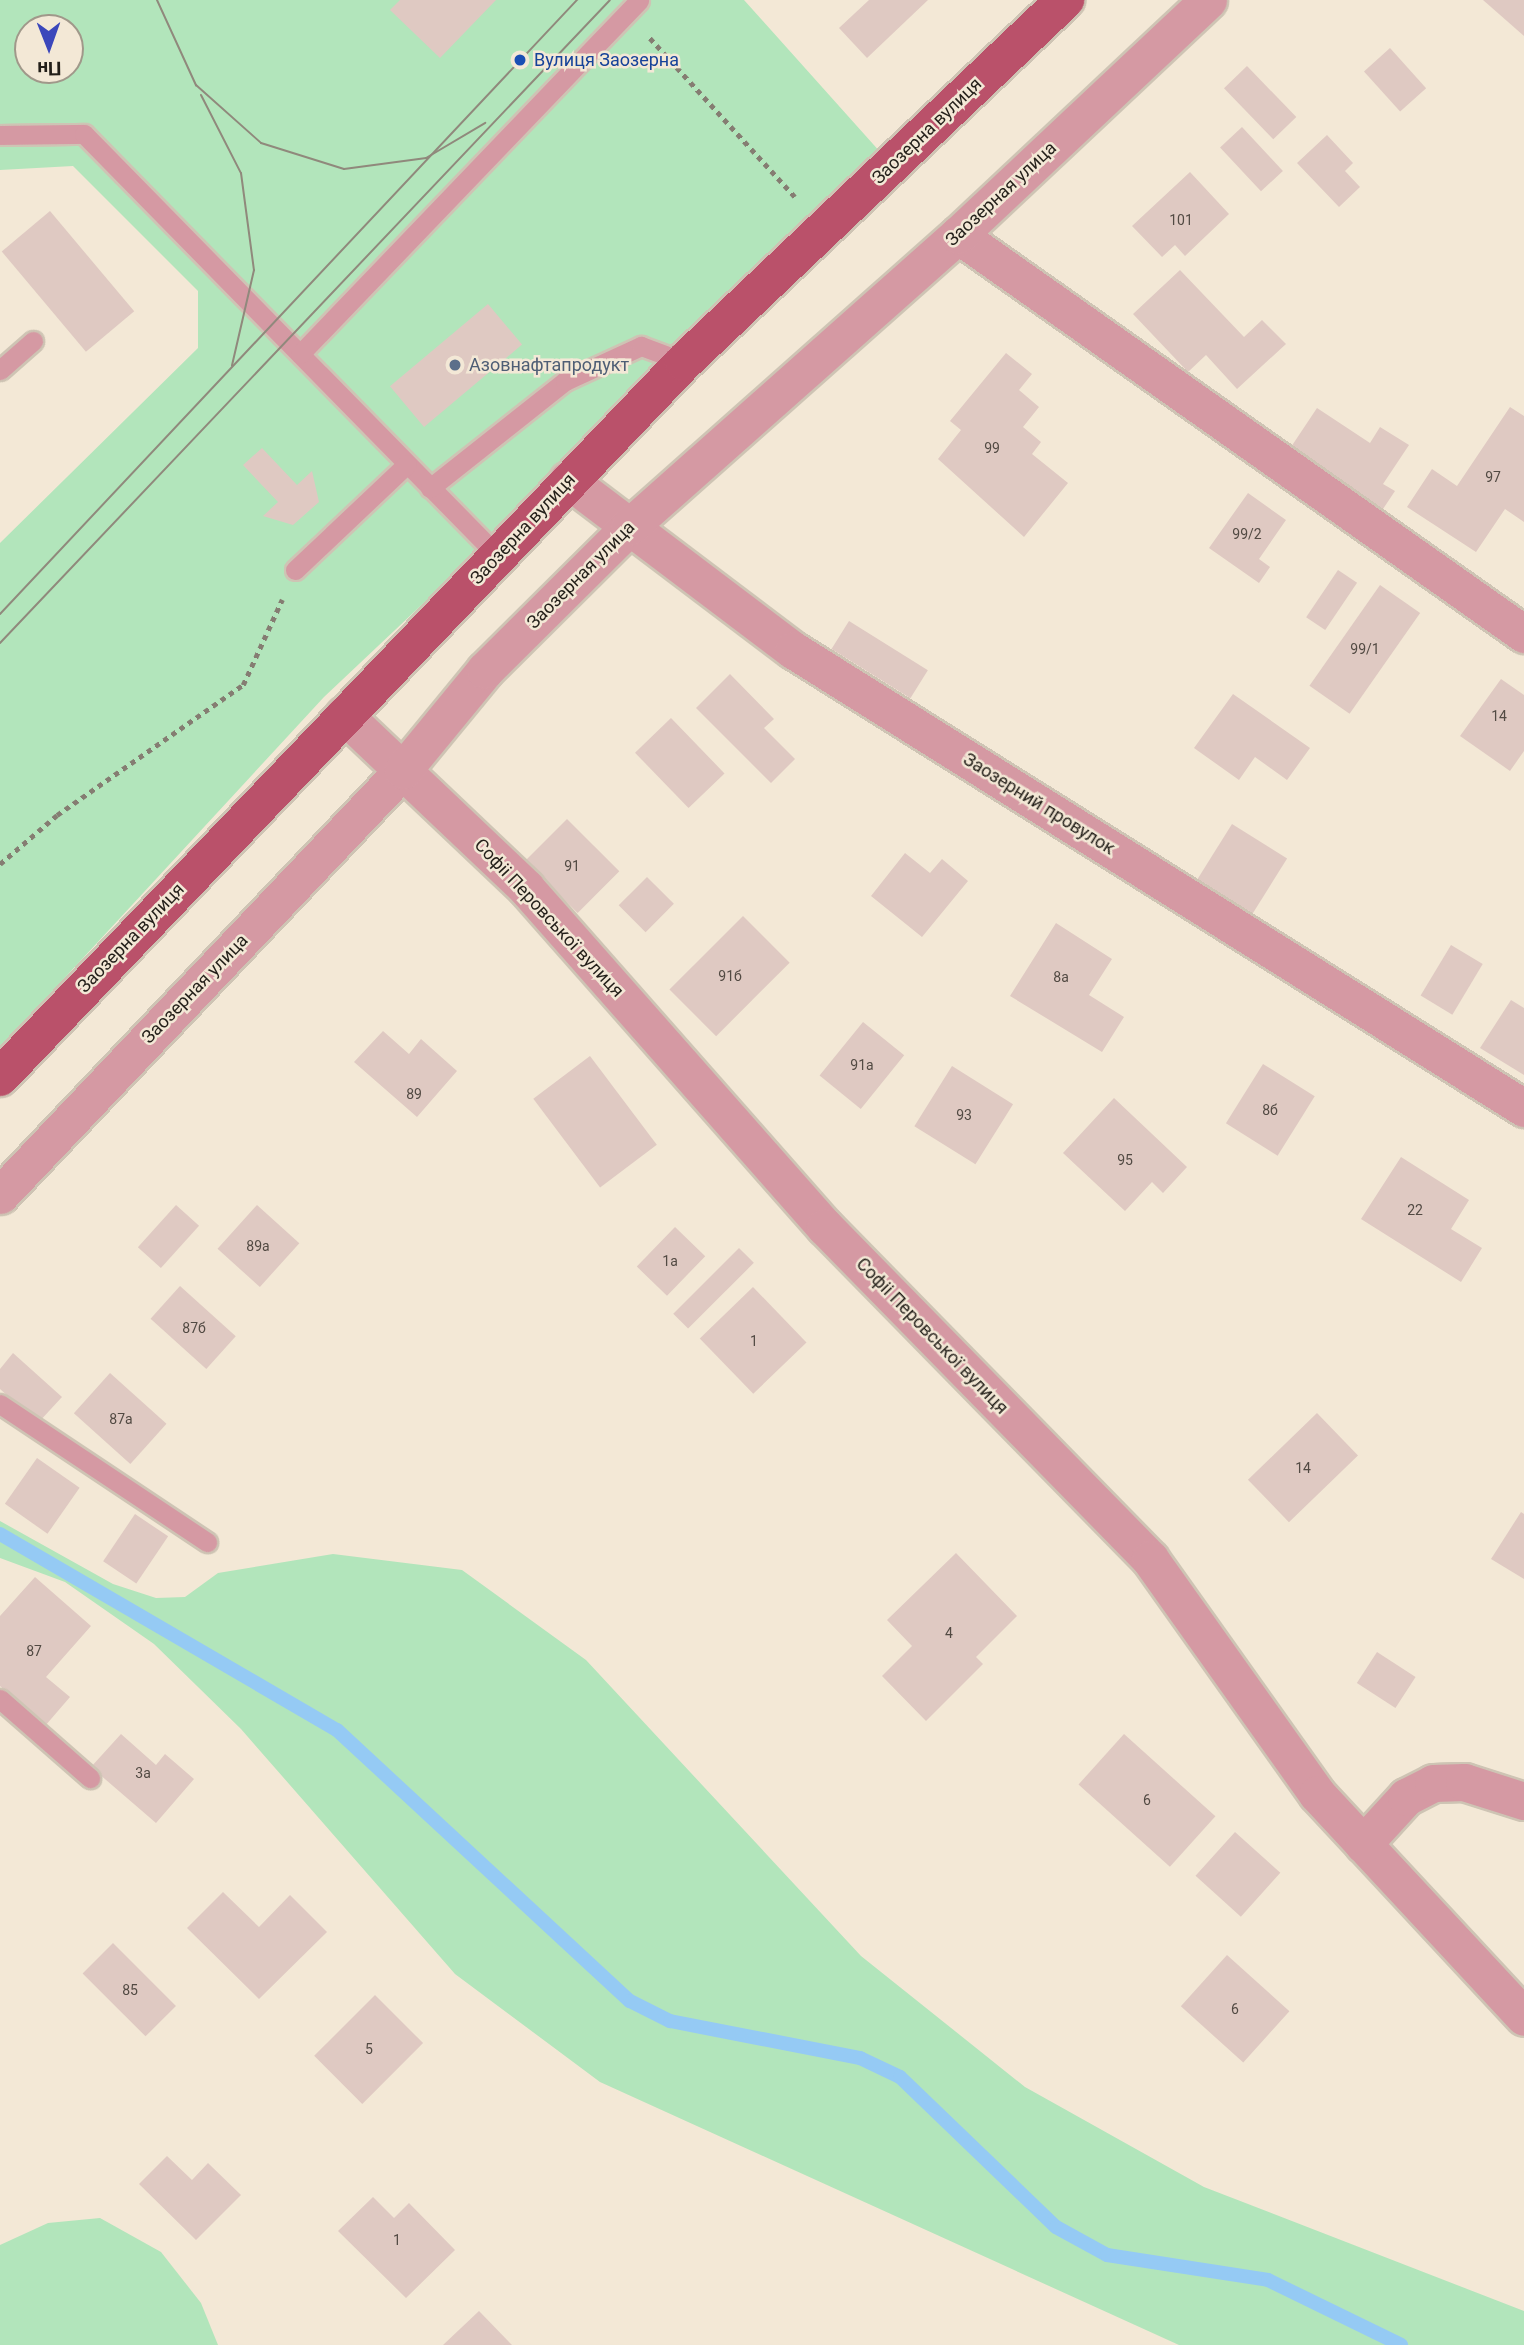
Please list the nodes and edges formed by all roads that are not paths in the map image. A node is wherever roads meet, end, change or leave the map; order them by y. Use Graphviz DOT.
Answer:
graph roads {
  1 [pos="1065,0"];
  2 [pos="1208,0"];
  3 [pos="633,6"];
  4 [pos="0,135"];
  5 [pos="958,234"];
  6 [pos="33,341"];
  7 [pos="300,354"];
  8 [pos="684,362"];
  9 [pos="0,370"];
  10 [pos="407,464"];
  11 [pos="568,480"];
  12 [pos="430,488"];
  13 [pos="629,527"];
  14 [pos="499,557"];
  15 [pos="295,570"];
  16 [pos="1524,634"];
  17 [pos="344,715"];
  18 [pos="403,770"];
  19 [pos="0,1077"];
  20 [pos="1524,1108"];
  21 [pos="0,1195"];
  22 [pos="0,1404"];
  23 [pos="206,1542"];
  24 [pos="0,1699"];
  25 [pos="90,1778"];
  26 [pos="1524,1801"];
  27 [pos="1363,1844"];
  28 [pos="1524,2017"];
  1 -- 8 [label="main road, Заозерна вулиця"];
  2 -- 5 [label="street, Заозерная улица"];
  3 -- 7 [label="lane"];
  4 -- 7 [label="lane"];
  5 -- 13 [label="street, Заозерная улица"];
  5 -- 16 [label="street"];
  6 -- 9 [label="lane"];
  7 -- 10 [label="lane"];
  8 -- 11 [label="main road, Заозерна вулиця"];
  8 -- 12 [label="lane"];
  10 -- 12 [label="lane"];
  10 -- 15 [label="lane"];
  11 -- 13 [label="street, Заозерний провулок"];
  11 -- 14 [label="main road, Заозерна вулиця"];
  12 -- 14 [label="lane"];
  13 -- 18 [label="street, Заозерная улица"];
  13 -- 20 [label="street, Заозерний провулок"];
  14 -- 17 [label="main road, Заозерна вулиця"];
  17 -- 18 [label="street, Софіі Перовської вулиця"];
  17 -- 19 [label="main road, Заозерна вулиця"];
  18 -- 21 [label="street, Заозерная улица"];
  18 -- 27 [label="street, Софіі Перовської вулиця"];
  22 -- 23 [label="lane"];
  24 -- 25 [label="lane"];
  26 -- 27 [label="street"];
  27 -- 28 [label="street, Софіі Перовської вулиця"];
}
